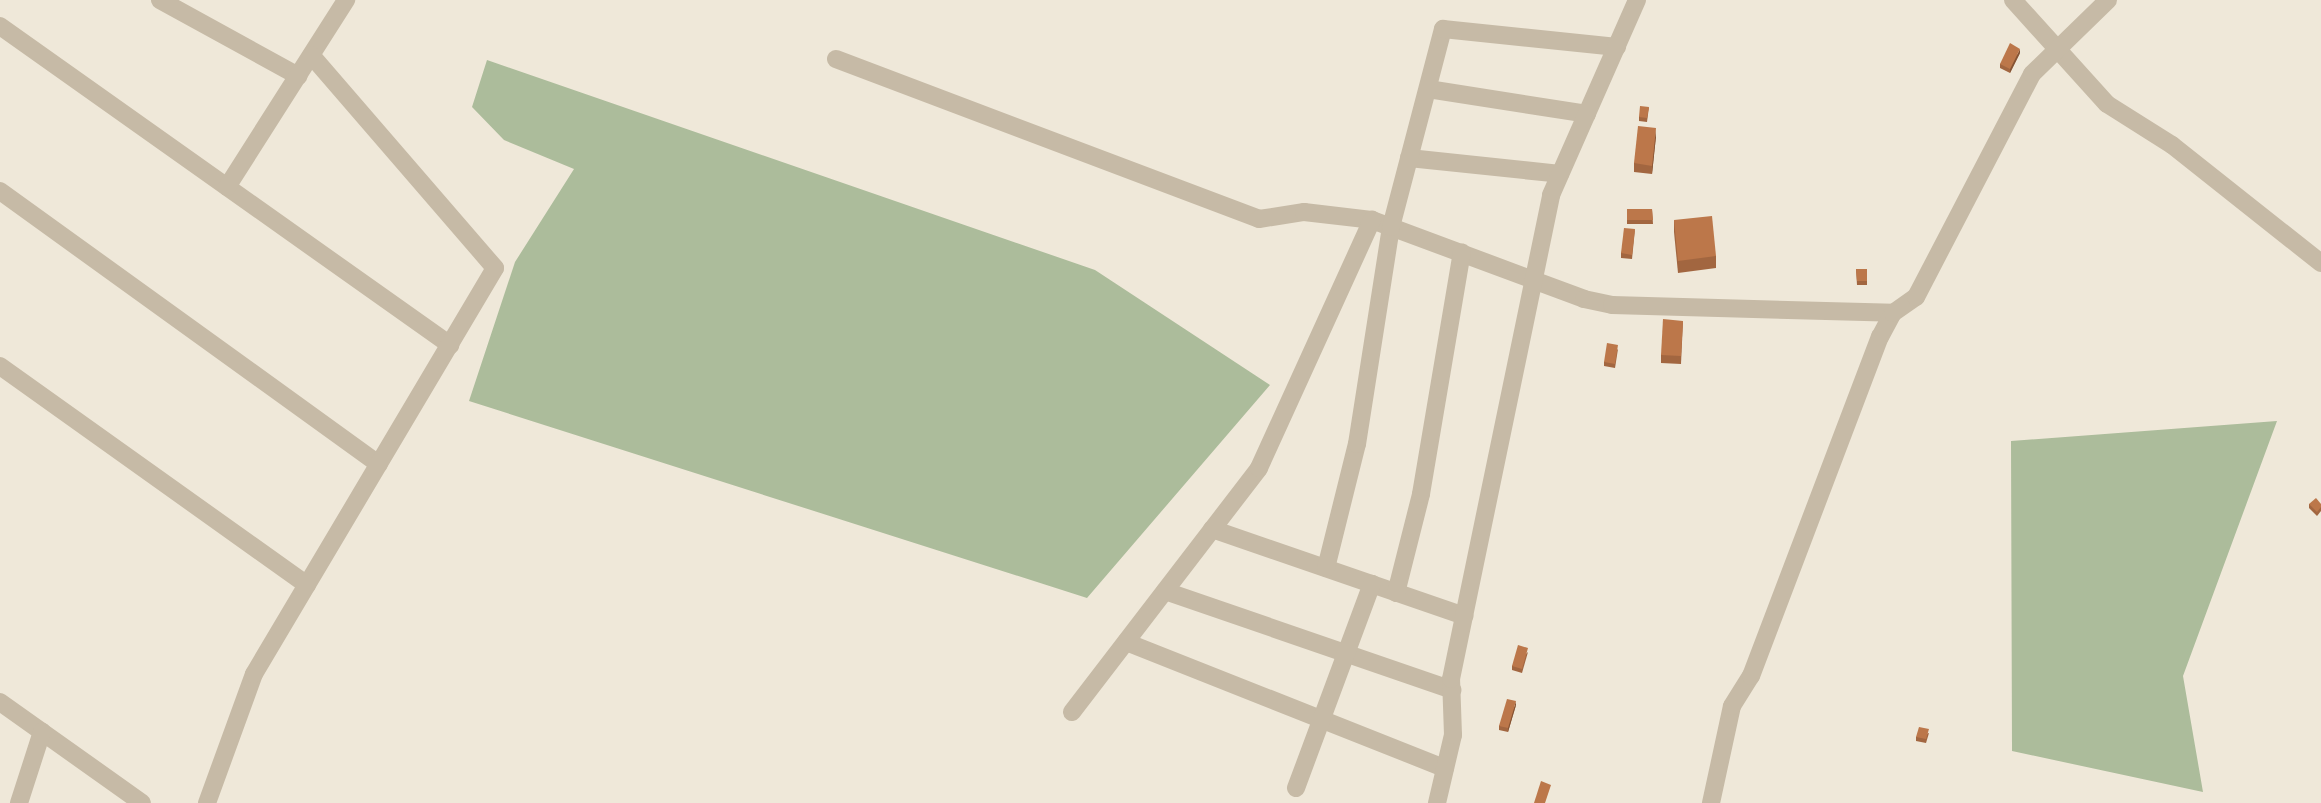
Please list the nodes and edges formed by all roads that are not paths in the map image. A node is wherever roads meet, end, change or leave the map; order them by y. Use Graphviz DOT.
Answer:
graph roads {
  1 [pos="160,0"];
  2 [pos="346,0"];
  3 [pos="1637,0"];
  4 [pos="2013,0"];
  5 [pos="2108,0"];
  6 [pos="0,26"];
  7 [pos="1617,47"];
  8 [pos="2062,51"];
  9 [pos="311,55"];
  10 [pos="836,59"];
  11 [pos="298,76"];
  12 [pos="1428,89"];
  13 [pos="1587,114"];
  14 [pos="1409,158"];
  15 [pos="1560,174"];
  16 [pos="227,187"];
  17 [pos="0,191"];
  18 [pos="1372,220"];
  19 [pos="1391,227"];
  20 [pos="1462,252"];
  21 [pos="2321,263"];
  22 [pos="1534,278"];
  23 [pos="1893,313"];
  24 [pos="450,345"];
  25 [pos="0,366"];
  26 [pos="379,464"];
  27 [pos="1212,529"];
  28 [pos="1326,568"];
  29 [pos="1372,584"];
  30 [pos="307,586"];
  31 [pos="1165,591"];
  32 [pos="1396,593"];
  33 [pos="1464,616"];
  34 [pos="1126,642"];
  35 [pos="1346,653"];
  36 [pos="1452,690"];
  37 [pos="0,702"];
  38 [pos="1072,712"];
  39 [pos="1321,719"];
  40 [pos="42,732"];
  41 [pos="1446,768"];
  42 [pos="1296,788"];
  43 [pos="19,803"];
  44 [pos="142,803"];
  45 [pos="207,803"];
  46 [pos="1437,803"];
  47 [pos="1711,803"];
  1 -- 11 [label="street"];
  2 -- 9 [label="street"];
  3 -- 7 [label="street"];
  4 -- 8 [label="street"];
  5 -- 8 [label="street"];
  6 -- 16 [label="street"];
  7 -- 12 [label="street"];
  7 -- 13 [label="street"];
  8 -- 21 [label="street"];
  8 -- 23 [label="street"];
  9 -- 11 [label="street"];
  9 -- 24 [label="street"];
  10 -- 18 [label="street"];
  11 -- 16 [label="street"];
  12 -- 13 [label="street"];
  12 -- 14 [label="street"];
  13 -- 15 [label="street"];
  14 -- 15 [label="street"];
  14 -- 19 [label="street"];
  15 -- 22 [label="street"];
  16 -- 24 [label="street"];
  17 -- 26 [label="street"];
  18 -- 19 [label="street"];
  18 -- 27 [label="street"];
  19 -- 20 [label="street"];
  19 -- 28 [label="street"];
  20 -- 22 [label="street"];
  20 -- 32 [label="street"];
  22 -- 23 [label="street"];
  22 -- 33 [label="street"];
  23 -- 47 [label="street"];
  24 -- 26 [label="street"];
  25 -- 30 [label="street"];
  26 -- 30 [label="street"];
  27 -- 28 [label="street"];
  27 -- 31 [label="street"];
  28 -- 29 [label="street"];
  29 -- 32 [label="street"];
  29 -- 35 [label="street"];
  30 -- 45 [label="street"];
  31 -- 34 [label="street"];
  31 -- 35 [label="street"];
  32 -- 33 [label="street"];
  33 -- 36 [label="street"];
  34 -- 38 [label="street"];
  34 -- 39 [label="street"];
  35 -- 36 [label="street"];
  35 -- 39 [label="street"];
  36 -- 41 [label="street"];
  37 -- 40 [label="street"];
  39 -- 41 [label="street"];
  39 -- 42 [label="street"];
  40 -- 43 [label="street"];
  40 -- 44 [label="street"];
  41 -- 46 [label="street"];
}
